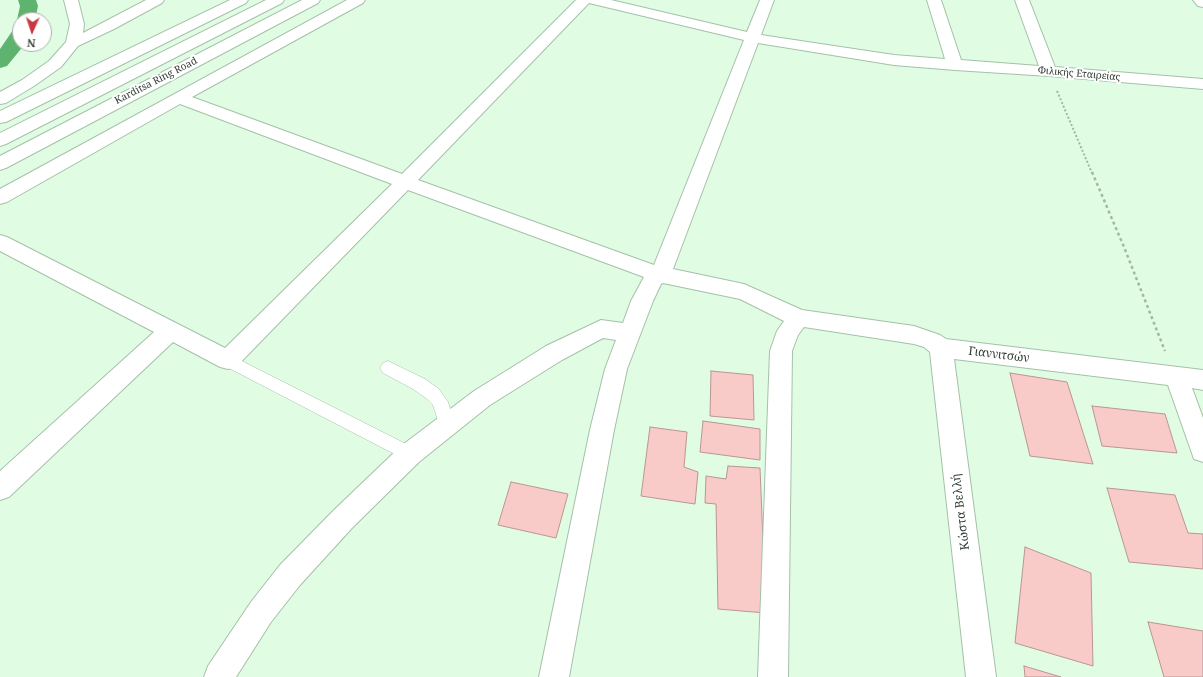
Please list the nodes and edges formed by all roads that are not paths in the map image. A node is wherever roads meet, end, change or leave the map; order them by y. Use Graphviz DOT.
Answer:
graph roads {
  1 [pos="71,0"];
  2 [pos="157,0"];
  3 [pos="241,0"];
  4 [pos="277,0"];
  5 [pos="313,0"];
  6 [pos="358,0"];
  7 [pos="584,0"];
  8 [pos="593,0"];
  9 [pos="767,0"];
  10 [pos="934,0"];
  11 [pos="1022,0"];
  12 [pos="1200,0"];
  13 [pos="1203,4"];
  14 [pos="753,38"];
  15 [pos="73,43"];
  16 [pos="955,65"];
  17 [pos="1049,71"];
  18 [pos="1201,88"];
  19 [pos="178,98"];
  20 [pos="0,99"];
  21 [pos="0,118"];
  22 [pos="0,140"];
  23 [pos="0,164"];
  24 [pos="405,182"];
  25 [pos="0,197"];
  26 [pos="0,242"];
  27 [pos="660,275"];
  28 [pos="799,318"];
  29 [pos="171,330"];
  30 [pos="629,333"];
  31 [pos="942,348"];
  32 [pos="228,360"];
  33 [pos="388,368"];
  34 [pos="1176,377"];
  35 [pos="1203,380"];
  36 [pos="447,425"];
  37 [pos="1203,451"];
  38 [pos="410,454"];
  39 [pos="0,488"];
  40 [pos="219,677"];
  41 [pos="554,677"];
  42 [pos="773,677"];
  43 [pos="981,677"];
  1 -- 15 [label="street"];
  2 -- 15 [label="street"];
  3 -- 21 [label="street"];
  4 -- 22 [label="street, Karditsa Ring Road"];
  5 -- 23 [label="street, Karditsa Ring Road"];
  6 -- 19 [label="street"];
  7 -- 24 [label="street"];
  8 -- 14 [label="street, Φιλικής Εταιρείας"];
  9 -- 14 [label="street"];
  10 -- 16 [label="street"];
  11 -- 17 [label="street"];
  12 -- 13 [label="street"];
  14 -- 16 [label="street, Φιλικής Εταιρείας"];
  14 -- 27 [label="street"];
  15 -- 20 [label="street"];
  16 -- 17 [label="street, Φιλικής Εταιρείας"];
  17 -- 18 [label="street, Φιλικής Εταιρείας"];
  19 -- 24 [label="street, Γιαννιτσών"];
  19 -- 25 [label="street"];
  24 -- 27 [label="street, Γιαννιτσών"];
  24 -- 32 [label="street"];
  26 -- 29 [label="street"];
  27 -- 28 [label="street, Γιαννιτσών"];
  27 -- 30 [label="street"];
  28 -- 31 [label="street, Γιαννιτσών"];
  28 -- 42 [label="street"];
  29 -- 32 [label="street"];
  29 -- 39 [label="street"];
  30 -- 36 [label="street"];
  30 -- 41 [label="street"];
  31 -- 34 [label="street, Γιαννιτσών"];
  31 -- 43 [label="street, Κώστα Βελλή"];
  32 -- 38 [label="lane"];
  33 -- 36 [label="lane"];
  34 -- 35 [label="street, Γιαννιτσών"];
  34 -- 37 [label="street"];
  36 -- 38 [label="street"];
  38 -- 40 [label="street"];
}
